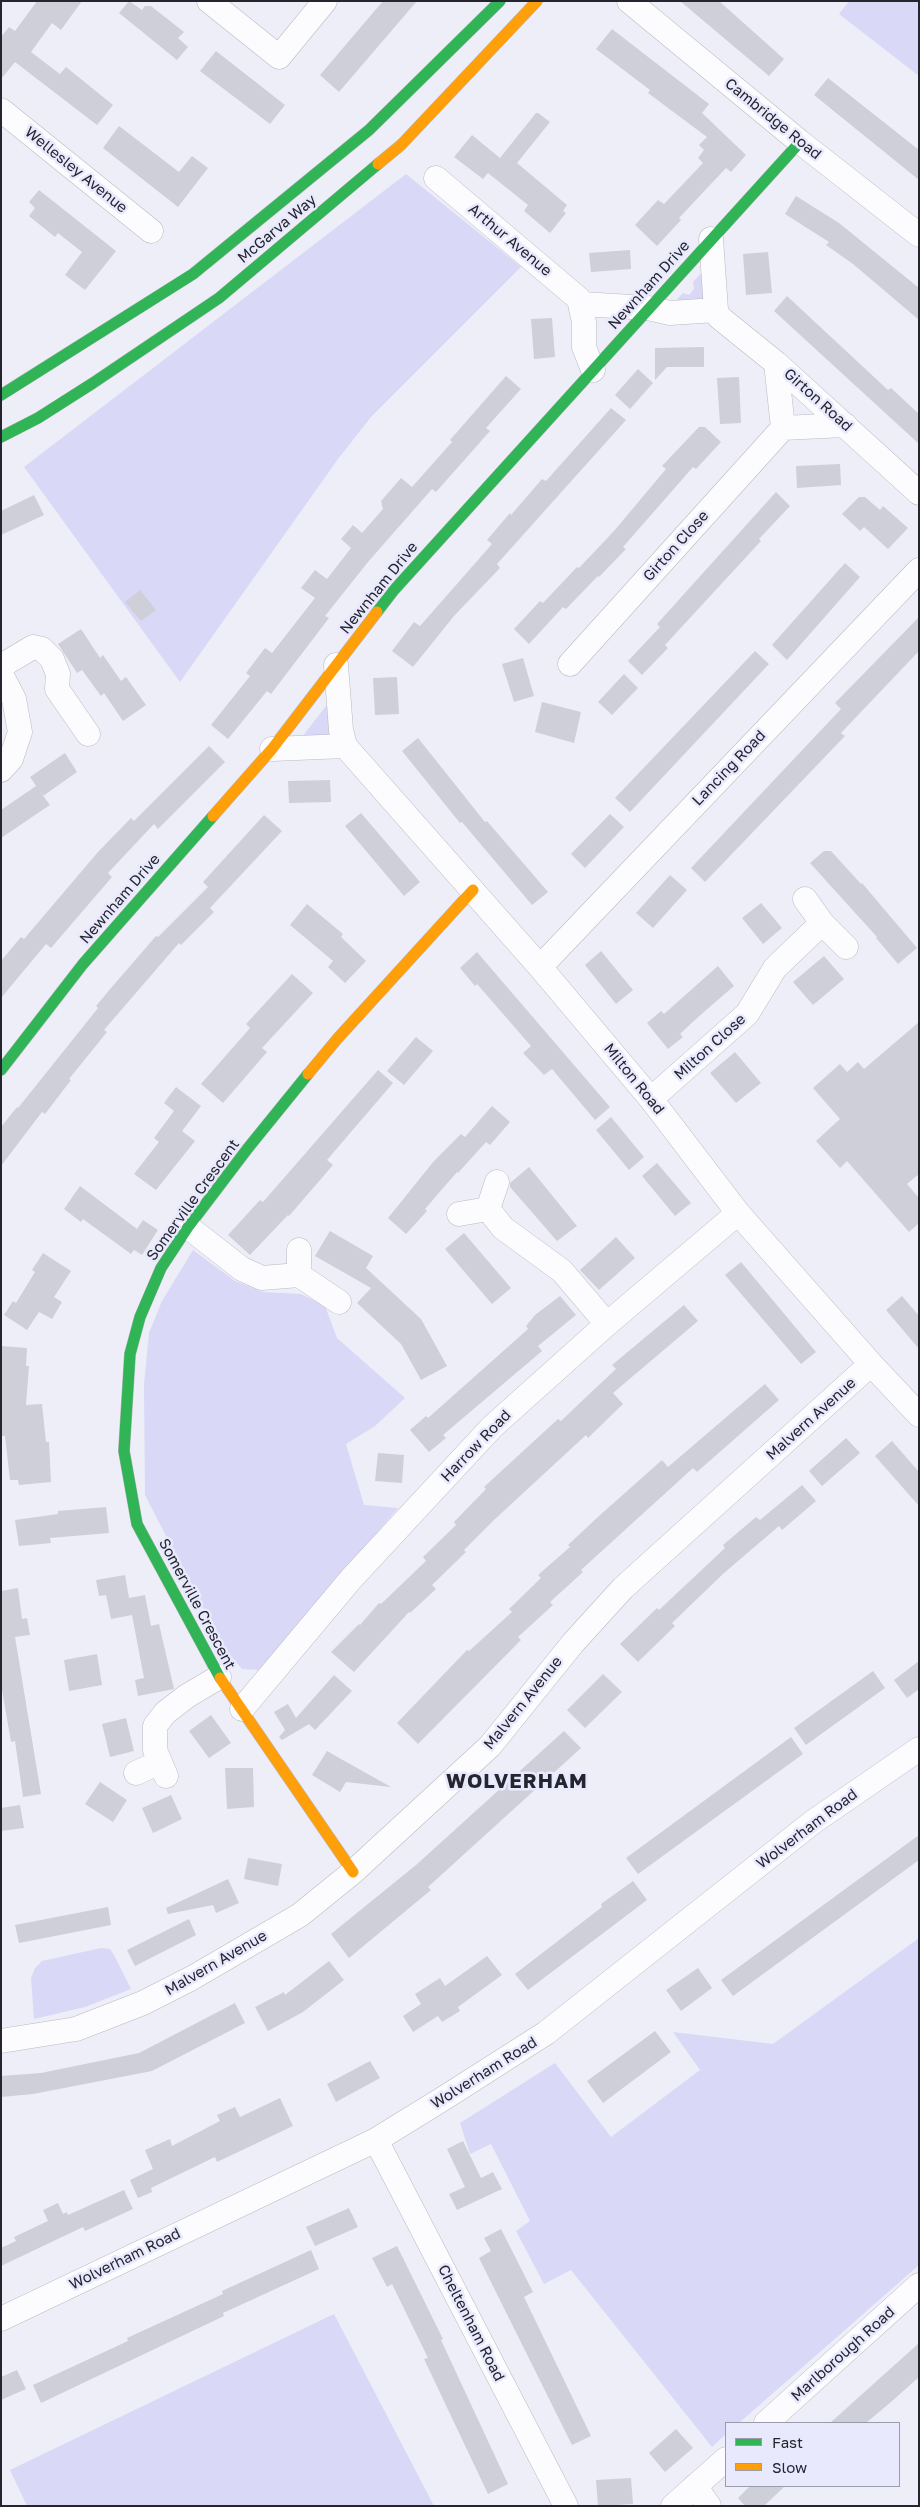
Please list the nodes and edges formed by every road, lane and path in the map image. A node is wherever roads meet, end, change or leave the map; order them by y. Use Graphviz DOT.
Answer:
graph roads {
  1 [pos="210,1"];
  2 [pos="325,1"];
  3 [pos="500,1"];
  4 [pos="537,1"];
  5 [pos="629,1"];
  6 [pos="1,110"];
  7 [pos="800,142"];
  8 [pos="436,178"];
  9 [pos="151,231"];
  10 [pos="919,235"];
  11 [pos="711,239"];
  12 [pos="582,304"];
  13 [pos="648,308"];
  14 [pos="716,310"];
  15 [pos="776,363"];
  16 [pos="593,370"];
  17 [pos="1,394"];
  18 [pos="844,424"];
  19 [pos="783,428"];
  20 [pos="1,437"];
  21 [pos="919,493"];
  22 [pos="919,570"];
  23 [pos="570,664"];
  24 [pos="336,665"];
  25 [pos="1,666"];
  26 [pos="1,674"];
  27 [pos="88,734"];
  28 [pos="345,746"];
  29 [pos="272,750"];
  30 [pos="1,770"];
  31 [pos="473,890"];
  32 [pos="805,899"];
  33 [pos="822,923"];
  34 [pos="846,946"];
  35 [pos="540,967"];
  36 [pos="1,1070"];
  37 [pos="651,1100"];
  38 [pos="496,1182"];
  39 [pos="488,1209"];
  40 [pos="738,1213"];
  41 [pos="459,1214"];
  42 [pos="188,1227"];
  43 [pos="299,1250"];
  44 [pos="299,1275"];
  45 [pos="339,1302"];
  46 [pos="607,1324"];
  47 [pos="871,1364"];
  48 [pos="919,1415"];
  49 [pos="218,1677"];
  50 [pos="242,1709"];
  51 [pos="919,1749"];
  52 [pos="136,1773"];
  53 [pos="353,1872"];
  54 [pos="1,2041"];
  55 [pos="376,2140"];
  56 [pos="919,2285"];
  57 [pos="1,2319"];
  58 [pos="767,2422"];
  59 [pos="725,2460"];
  60 [pos="695,2486"];
  61 [pos="566,2506"];
  62 [pos="672,2506"];
  63 [pos="709,2506"];
  1 -- 2 [label="street"];
  3 -- 17 [label="street, McGarva Way"];
  4 -- 20 [label="street, McGarva Way"];
  5 -- 7 [label="street, Cambridge Road"];
  6 -- 9 [label="street, Wellesley Avenue"];
  7 -- 10 [label="street, Cambridge Road"];
  7 -- 11 [label="street, Newnham Drive"];
  8 -- 12 [label="street, Arthur Avenue"];
  11 -- 13 [label="street, Newnham Drive"];
  11 -- 14 [label="street"];
  12 -- 13 [label="street"];
  12 -- 16 [label="street"];
  13 -- 14 [label="street"];
  13 -- 16 [label="street, Newnham Drive"];
  14 -- 15 [label="street, Girton Road"];
  15 -- 18 [label="street, Girton Road"];
  15 -- 19 [label="street"];
  16 -- 24 [label="street, Newnham Drive"];
  18 -- 19 [label="street"];
  18 -- 21 [label="street, Girton Road"];
  19 -- 23 [label="street, Girton Close"];
  22 -- 35 [label="street, Lancing Road"];
  24 -- 28 [label="street"];
  24 -- 29 [label="street, Newnham Drive"];
  25 -- 27 [label="street"];
  26 -- 30 [label="street"];
  28 -- 29 [label="street"];
  28 -- 31 [label="street, Milton Road"];
  29 -- 36 [label="street, Newnham Drive"];
  31 -- 35 [label="street, Milton Road"];
  31 -- 42 [label="street, Somerville Crescent"];
  32 -- 33 [label="street"];
  33 -- 34 [label="street"];
  33 -- 37 [label="street, Milton Close"];
  35 -- 37 [label="street, Milton Road"];
  37 -- 40 [label="street, Milton Road"];
  38 -- 39 [label="street"];
  39 -- 41 [label="street"];
  39 -- 46 [label="street"];
  40 -- 46 [label="street, Harrow Road"];
  40 -- 47 [label="street, Milton Road"];
  42 -- 44 [label="street"];
  42 -- 49 [label="street, Somerville Crescent"];
  43 -- 44 [label="street"];
  44 -- 45 [label="street"];
  46 -- 50 [label="street, Harrow Road"];
  47 -- 48 [label="street, Milton Road"];
  47 -- 53 [label="street, Malvern Avenue"];
  49 -- 50 [label="street, Somerville Crescent"];
  49 -- 52 [label="street"];
  50 -- 53 [label="street, Somerville Crescent"];
  51 -- 55 [label="street, Wolverham Road"];
  53 -- 54 [label="street, Malvern Avenue"];
  55 -- 57 [label="street, Wolverham Road"];
  55 -- 61 [label="street, Cheltenham Road"];
  56 -- 58 [label="street, Marlborough Road"];
  59 -- 60 [label="street"];
  60 -- 62 [label="street"];
  60 -- 63 [label="street"];
}
